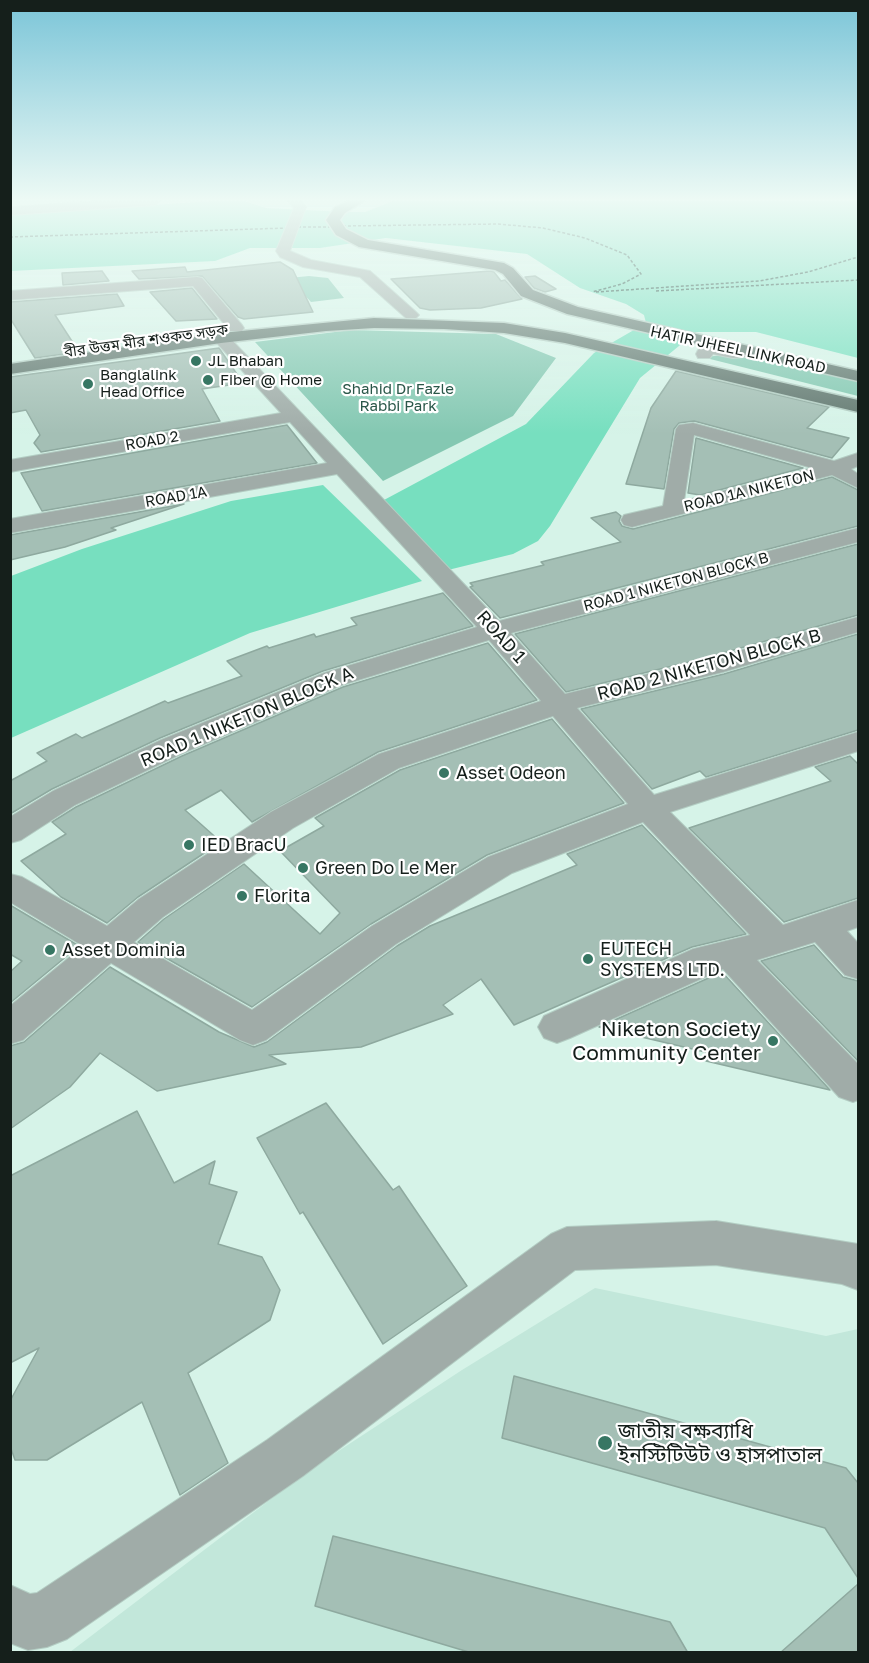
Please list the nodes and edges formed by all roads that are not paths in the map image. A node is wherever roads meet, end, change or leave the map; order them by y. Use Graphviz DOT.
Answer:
graph roads {
  1 [pos="370,279"];
  2 [pos="512,279"];
  3 [pos="10,296"];
  4 [pos="500,313"];
  5 [pos="411,315"];
  6 [pos="472,323"];
  7 [pos="229,333"];
  8 [pos="700,356"];
  9 [pos="10,360"];
  10 [pos="10,369"];
  11 [pos="858,376"];
  12 [pos="858,400"];
  13 [pos="858,406"];
  14 [pos="294,416"];
  15 [pos="858,459"];
  16 [pos="11,465"];
  17 [pos="341,467"];
  18 [pos="836,468"];
  19 [pos="858,482"];
  20 [pos="673,510"];
  21 [pos="632,520"];
  22 [pos="10,526"];
  23 [pos="858,535"];
  24 [pos="858,624"];
  25 [pos="494,630"];
  26 [pos="560,704"];
  27 [pos="858,741"];
  28 [pos="648,808"];
  29 [pos="10,832"];
  30 [pos="10,886"];
  31 [pos="858,913"];
  32 [pos="822,927"];
  33 [pos="776,940"];
  34 [pos="108,944"];
  35 [pos="730,954"];
  36 [pos="858,965"];
  37 [pos="557,1027"];
  38 [pos="10,1029"];
  39 [pos="853,1085"];
  40 [pos="858,1268"];
  41 [pos="10,1613"];
  1 -- 5 [label="street"];
  2 -- 8 [label="main road, HATIR JHEEL LINK ROAD"];
  3 -- 7 [label="street, ROAD 1"];
  4 -- 6 [label="main road"];
  5 -- 6 [label="main road, বীর উত্তম মীর শওকত সড়ক"];
  5 -- 7 [label="main road, বীর উত্তম মীর শওকত সড়ক"];
  6 -- 7 [label="main road, বীর উত্তম মীর শওকত সড়ক"];
  6 -- 8 [label="main road, বীর উত্তম মীর শওকত সড়ক"];
  7 -- 9 [label="main road, বীর উত্তম মীর শওকত সড়ক"];
  7 -- 10 [label="main road, বীর উত্তম মীর শওকত সড়ক"];
  7 -- 14 [label="street, ROAD 1"];
  8 -- 11 [label="main road, HATIR JHEEL LINK ROAD"];
  8 -- 12 [label="main road"];
  8 -- 13 [label="main road"];
  14 -- 16 [label="street, ROAD 2"];
  14 -- 17 [label="street, ROAD 1"];
  15 -- 18 [label="street, ROAD 1A NIKETON"];
  17 -- 22 [label="street, ROAD 1A"];
  17 -- 25 [label="street, ROAD 1"];
  18 -- 19 [label="street"];
  18 -- 20 [label="street, ROAD 1A NIKETON"];
  18 -- 20 [label="street, ROAD 1A NIKETON"];
  20 -- 21 [label="street"];
  23 -- 25 [label="street, ROAD 1 NIKETON BLOCK B"];
  24 -- 26 [label="street, ROAD 2 NIKETON BLOCK B"];
  25 -- 26 [label="street, ROAD 1"];
  25 -- 29 [label="street, ROAD 1 NIKETON BLOCK A"];
  26 -- 28 [label="street, ROAD 1"];
  26 -- 34 [label="street, ROAD 2 NIKETON BLOCK B"];
  27 -- 28 [label="street"];
  28 -- 33 [label="street, ROAD 1"];
  28 -- 34 [label="street"];
  30 -- 34 [label="street"];
  31 -- 32 [label="street"];
  32 -- 33 [label="street"];
  32 -- 36 [label="street"];
  33 -- 35 [label="street"];
  34 -- 38 [label="street, ROAD 2 NIKETON BLOCK B"];
  35 -- 37 [label="street"];
  35 -- 39 [label="street"];
  40 -- 41 [label="street"];
}
